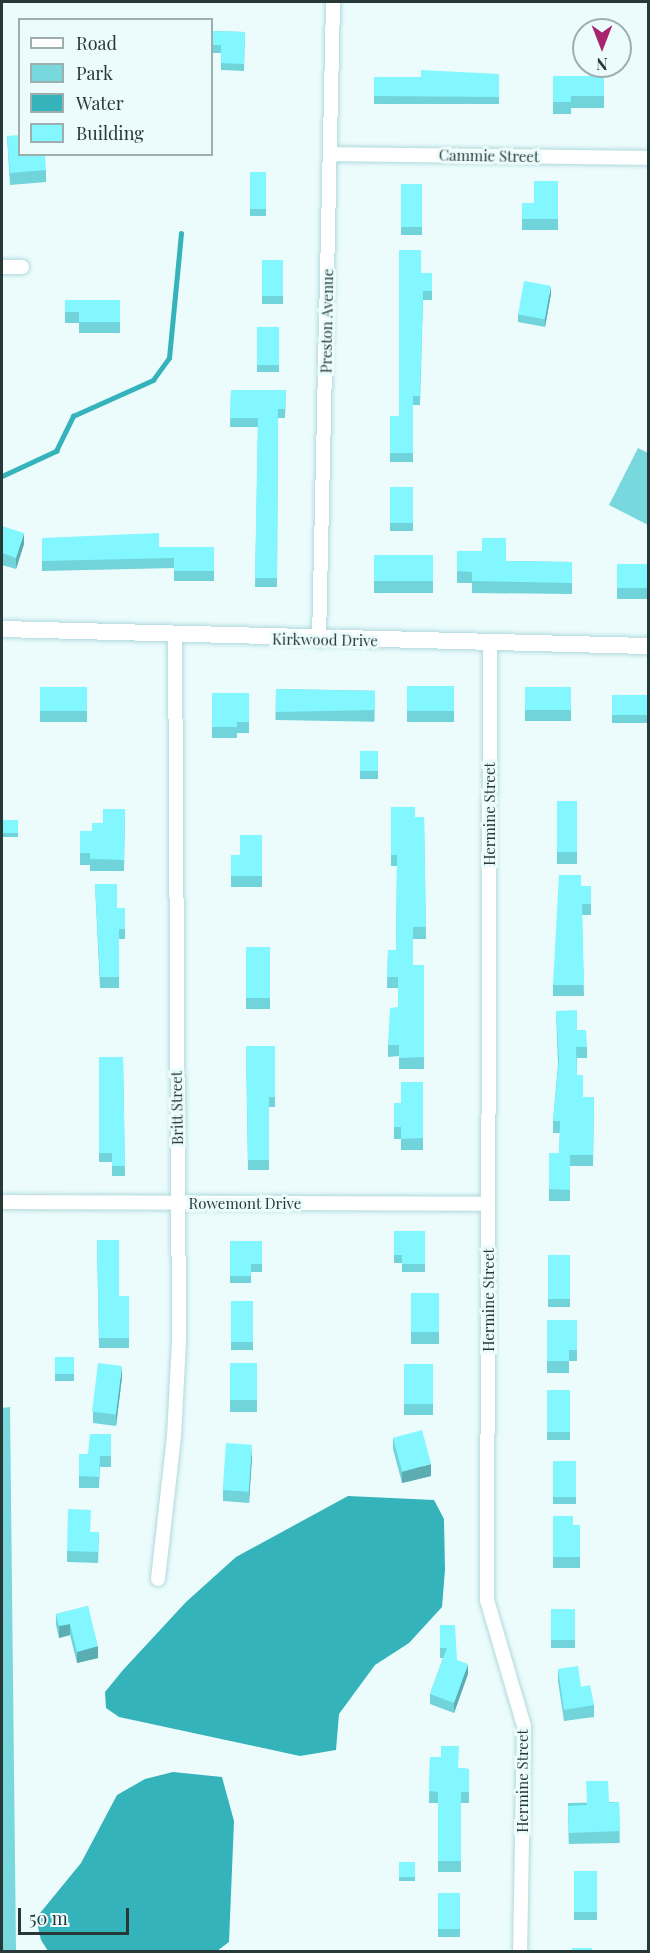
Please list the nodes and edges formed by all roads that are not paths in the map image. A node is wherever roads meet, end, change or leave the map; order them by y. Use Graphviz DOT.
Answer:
graph roads {
  1 [pos="333,2"];
  2 [pos="330,154"];
  3 [pos="648,158"];
  4 [pos="2,267"];
  5 [pos="22,267"];
  6 [pos="2,629"];
  7 [pos="175,636"];
  8 [pos="320,640"];
  9 [pos="490,643"];
  10 [pos="648,646"];
  11 [pos="2,1202"];
  12 [pos="178,1204"];
  13 [pos="488,1204"];
  14 [pos="158,1579"];
  15 [pos="520,1952"];
  1 -- 2 [label="street, Preston Avenue"];
  2 -- 3 [label="street, Cammie Street"];
  2 -- 8 [label="street, Preston Avenue"];
  4 -- 5 [label="street"];
  6 -- 7 [label="street, Kirkwood Drive"];
  7 -- 8 [label="street, Kirkwood Drive"];
  7 -- 12 [label="street, Britt Street"];
  8 -- 9 [label="street, Kirkwood Drive"];
  9 -- 10 [label="street, Kirkwood Drive"];
  9 -- 13 [label="street, Hermine Street"];
  11 -- 12 [label="street, Rowemont Drive"];
  12 -- 13 [label="street, Rowemont Drive"];
  12 -- 14 [label="street, Britt Street"];
  13 -- 15 [label="street, Hermine Street"];
}
